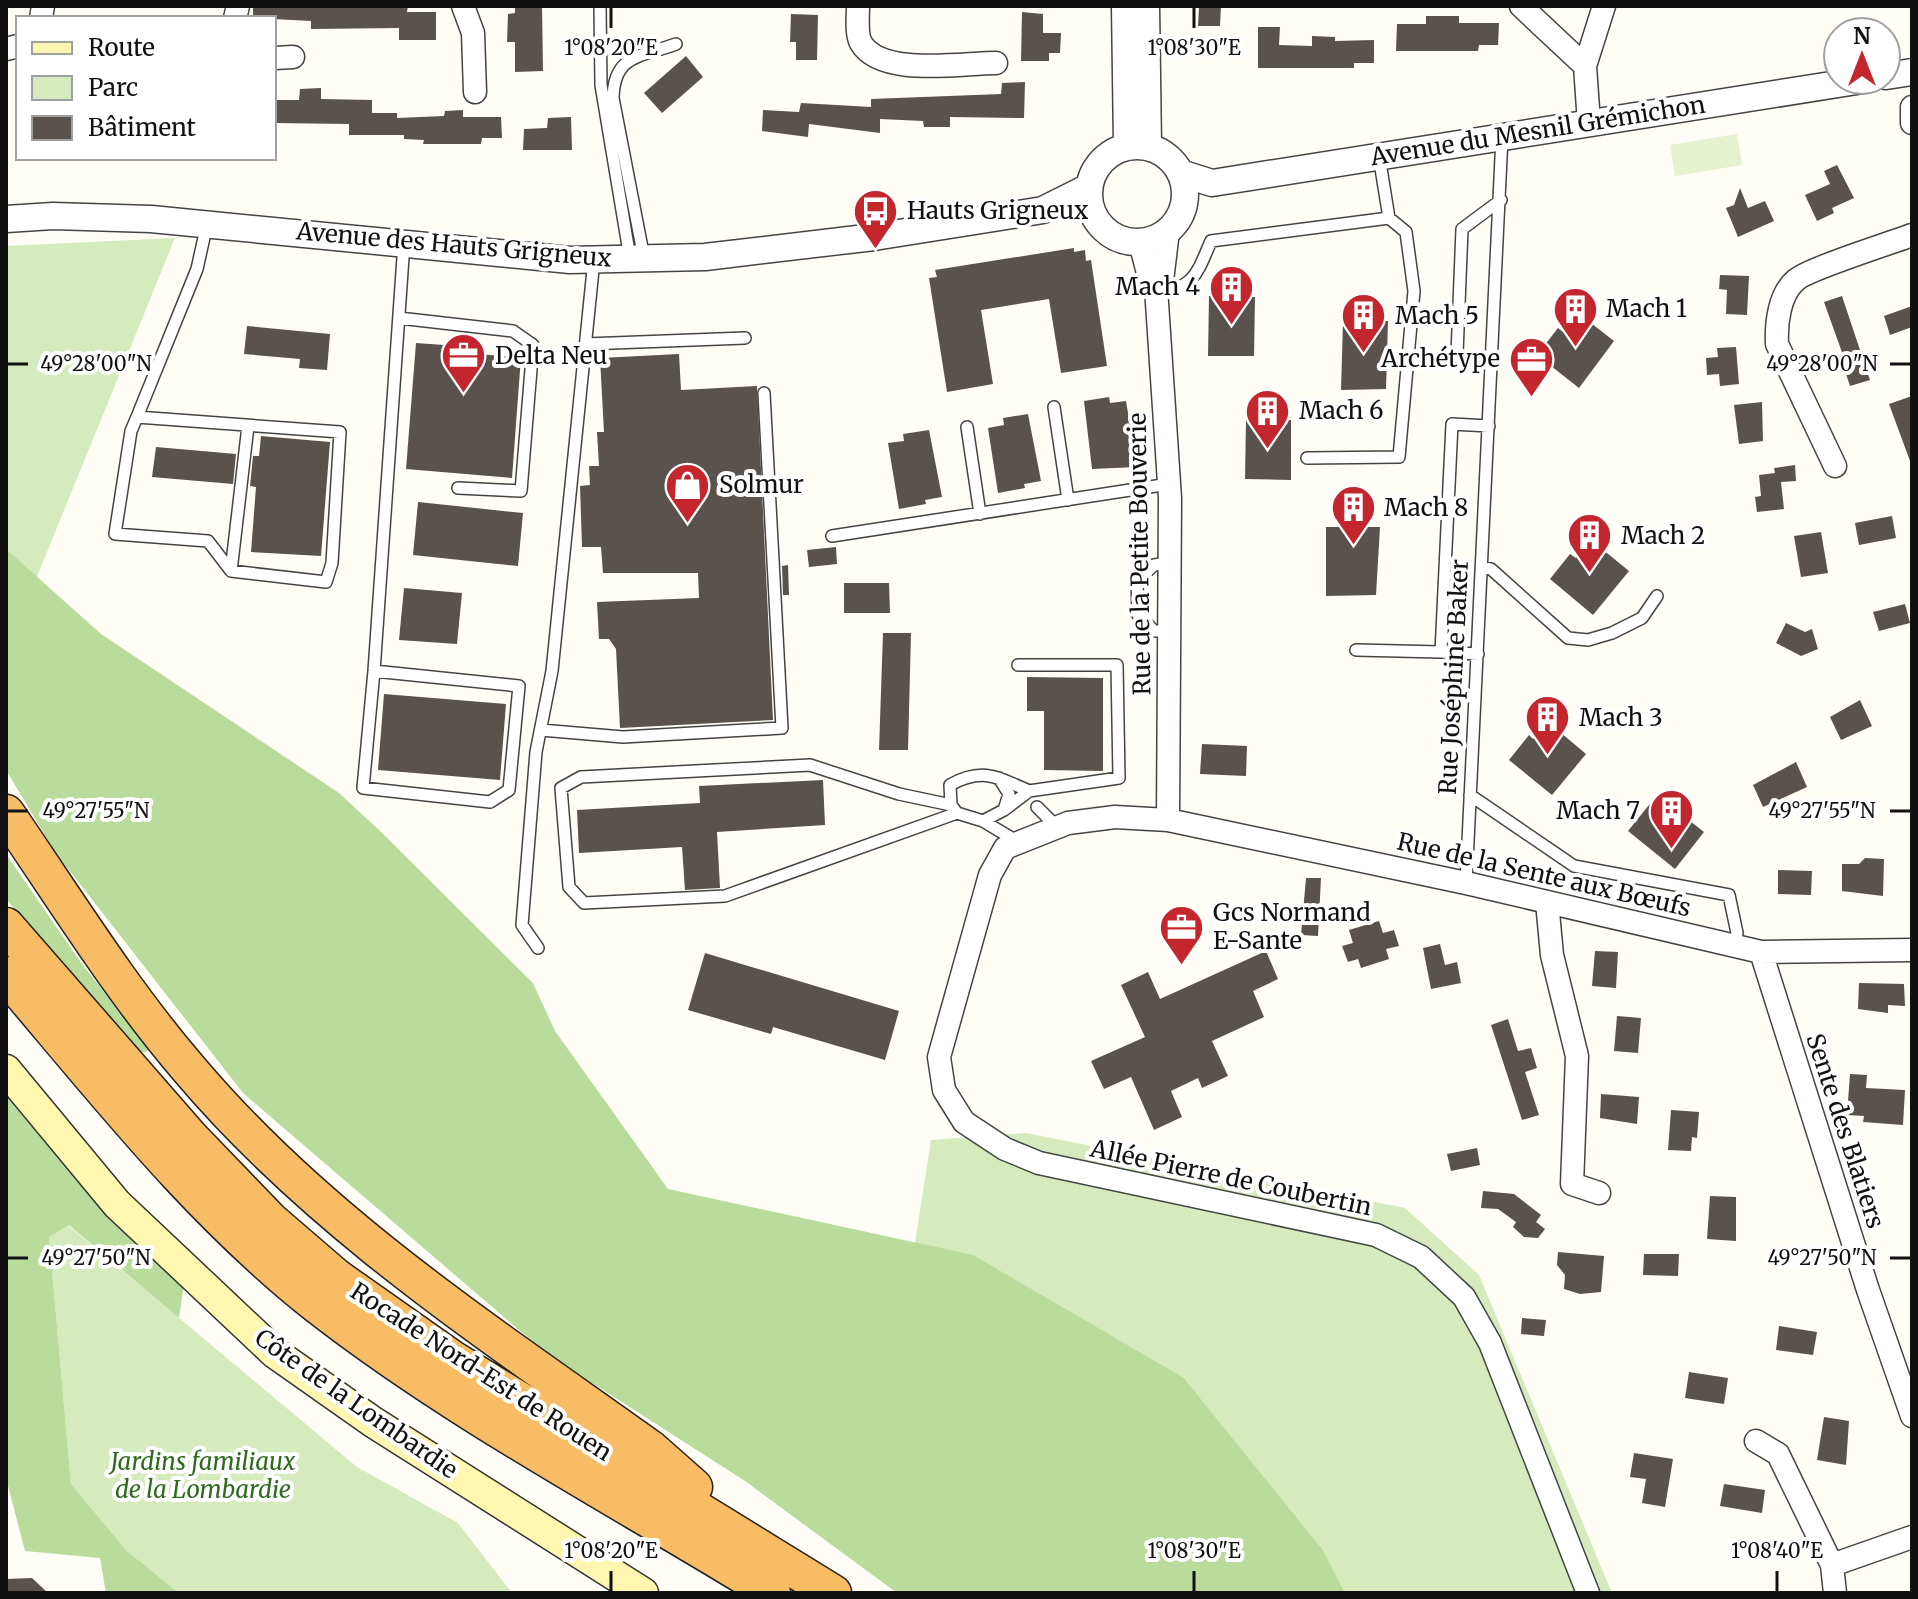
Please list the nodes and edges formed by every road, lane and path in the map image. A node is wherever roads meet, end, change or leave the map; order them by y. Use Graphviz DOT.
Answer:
graph roads {
  1 [pos="463,6"];
  2 [pos="600,6"];
  3 [pos="858,6"];
  4 [pos="1125,6"];
  5 [pos="1146,6"];
  6 [pos="1521,6"];
  7 [pos="1604,6"];
  8 [pos="676,44"];
  9 [pos="996,63"];
  10 [pos="1585,66"];
  11 [pos="1822,86"];
  12 [pos="475,92"];
  13 [pos="1912,107"];
  14 [pos="1589,123"];
  15 [pos="1912,123"];
  16 [pos="1502,137"];
  17 [pos="1137,146"];
  18 [pos="1379,156"];
  19 [pos="1180,173"];
  20 [pos="1212,183"];
  21 [pos="1089,187"];
  22 [pos="1501,200"];
  23 [pos="1184,205"];
  24 [pos="1043,210"];
  25 [pos="1389,218"];
  26 [pos="6,219"];
  27 [pos="207,223"];
  28 [pos="1100,226"];
  29 [pos="1168,231"];
  30 [pos="1912,235"];
  31 [pos="1140,242"];
  32 [pos="404,243"];
  33 [pos="637,259"];
  34 [pos="594,260"];
  35 [pos="1157,292"];
  36 [pos="399,318"];
  37 [pos="745,338"];
  38 [pos="586,344"];
  39 [pos="1457,354"];
  40 [pos="764,393"];
  41 [pos="1054,407"];
  42 [pos="137,417"];
  43 [pos="248,426"];
  44 [pos="1489,426"];
  45 [pos="967,427"];
  46 [pos="1307,458"];
  47 [pos="1835,466"];
  48 [pos="1169,484"];
  49 [pos="458,488"];
  50 [pos="1068,500"];
  51 [pos="980,514"];
  52 [pos="832,536"];
  53 [pos="1169,563"];
  54 [pos="1482,567"];
  55 [pos="231,571"];
  56 [pos="1657,596"];
  57 [pos="1169,631"];
  58 [pos="1356,650"];
  59 [pos="1441,652"];
  60 [pos="1478,654"];
  61 [pos="1018,665"];
  62 [pos="374,671"];
  63 [pos="541,730"];
  64 [pos="999,778"];
  65 [pos="1029,791"];
  66 [pos="1470,795"];
  67 [pos="1037,807"];
  68 [pos="954,809"];
  69 [pos="1004,810"];
  70 [pos="6,813"];
  71 [pos="1168,820"];
  72 [pos="983,821"];
  73 [pos="1058,828"];
  74 [pos="1018,842"];
  75 [pos="1466,883"];
  76 [pos="1547,902"];
  77 [pos="6,926"];
  78 [pos="1735,945"];
  79 [pos="538,948"];
  80 [pos="1912,950"];
  81 [pos="1761,952"];
  82 [pos="6,975"];
  83 [pos="6,1070"];
  84 [pos="1599,1193"];
  85 [pos="1912,1416"];
  86 [pos="1756,1441"];
  87 [pos="1912,1537"];
  88 [pos="758,1544"];
  89 [pos="1832,1565"];
  90 [pos="643,1593"];
  91 [pos="772,1593"];
  92 [pos="833,1593"];
  93 [pos="1588,1593"];
  94 [pos="1835,1593"];
  1 -- 12 [label="street"];
  2 -- 33 [label="lane"];
  3 -- 9 [label="street"];
  4 -- 17 [label="street"];
  5 -- 17 [label="street"];
  6 -- 10 [label="street"];
  7 -- 10 [label="street"];
  8 -- 33 [label="lane"];
  10 -- 14 [label="street"];
  11 -- 14 [label="street, Avenue du Mesnil Grémichon"];
  13 -- 15 [label="street"];
  14 -- 16 [label="street, Avenue du Mesnil Grémichon"];
  16 -- 18 [label="street, Avenue du Mesnil Grémichon"];
  16 -- 22 [label="lane, Rue Joséphine Baker"];
  17 -- 19 [label="street"];
  17 -- 21 [label="street"];
  18 -- 20 [label="street, Avenue du Mesnil Grémichon"];
  18 -- 25 [label="lane"];
  19 -- 20 [label="street, Avenue du Mesnil Grémichon"];
  19 -- 23 [label="street"];
  20 -- 23 [label="street, Avenue du Mesnil Grémichon"];
  21 -- 24 [label="street, Avenue des Hauts Grigneux"];
  21 -- 28 [label="street"];
  22 -- 39 [label="lane"];
  22 -- 44 [label="lane, Rue Joséphine Baker"];
  23 -- 29 [label="street"];
  24 -- 28 [label="street, Avenue des Hauts Grigneux"];
  24 -- 33 [label="street, Avenue des Hauts Grigneux"];
  25 -- 35 [label="lane"];
  25 -- 46 [label="lane"];
  26 -- 27 [label="street, Avenue des Hauts Grigneux"];
  27 -- 32 [label="street, Avenue des Hauts Grigneux"];
  27 -- 42 [label="lane"];
  28 -- 31 [label="street"];
  29 -- 31 [label="street"];
  29 -- 35 [label="street, Rue de la Petite Bouverie"];
  30 -- 47 [label="street"];
  31 -- 35 [label="street, Rue de la Petite Bouverie"];
  32 -- 34 [label="street, Avenue des Hauts Grigneux"];
  32 -- 36 [label="lane"];
  33 -- 34 [label="street, Avenue des Hauts Grigneux"];
  34 -- 38 [label="lane"];
  35 -- 48 [label="street, Rue de la Petite Bouverie"];
  36 -- 49 [label="lane"];
  36 -- 62 [label="lane"];
  37 -- 38 [label="lane"];
  38 -- 63 [label="lane"];
  40 -- 63 [label="lane"];
  41 -- 50 [label="lane"];
  42 -- 43 [label="lane"];
  42 -- 55 [label="lane"];
  43 -- 55 [label="lane"];
  43 -- 55 [label="lane"];
  44 -- 54 [label="lane, Rue Joséphine Baker"];
  44 -- 59 [label="lane"];
  45 -- 51 [label="lane"];
  48 -- 50 [label="lane"];
  48 -- 53 [label="street, Rue de la Petite Bouverie"];
  50 -- 51 [label="lane"];
  51 -- 52 [label="lane"];
  53 -- 57 [label="street, Rue de la Petite Bouverie"];
  53 -- 57 [label="lane"];
  54 -- 56 [label="lane"];
  54 -- 60 [label="lane, Rue Joséphine Baker"];
  57 -- 71 [label="street, Rue de la Petite Bouverie"];
  58 -- 59 [label="lane"];
  59 -- 60 [label="lane"];
  60 -- 66 [label="lane, Rue Joséphine Baker"];
  61 -- 65 [label="lane"];
  62 -- 62 [label="lane"];
  63 -- 79 [label="lane"];
  64 -- 65 [label="lane"];
  64 -- 68 [label="lane"];
  64 -- 69 [label="lane"];
  65 -- 69 [label="lane"];
  66 -- 75 [label="lane, Rue Joséphine Baker"];
  66 -- 78 [label="lane"];
  67 -- 73 [label="lane"];
  68 -- 68 [label="lane"];
  68 -- 72 [label="lane"];
  69 -- 72 [label="lane"];
  70 -- 88 [label="highway"];
  71 -- 73 [label="street, Rue de la Sente aux Bœufs"];
  71 -- 75 [label="street, Rue de la Sente aux Bœufs"];
  72 -- 74 [label="lane"];
  73 -- 74 [label="street, Rue de la Sente aux Bœufs"];
  74 -- 93 [label="street, Allée Pierre de Coubertin"];
  75 -- 76 [label="street, Rue de la Sente aux Bœufs"];
  76 -- 78 [label="street, Rue de la Sente aux Bœufs"];
  76 -- 84 [label="street"];
  77 -- 88 [label="highway, Rocade Nord-Est de Rouen"];
  78 -- 81 [label="street, Rue de la Sente aux Bœufs"];
  80 -- 81 [label="street, Rue de la Sente aux Bœufs"];
  81 -- 85 [label="street, Sente des Blatiers"];
  82 -- 91 [label="highway, Rocade Nord-Est de Rouen"];
  83 -- 90 [label="main road, Côte de la Lombardie"];
  86 -- 89 [label="street"];
  87 -- 89 [label="street"];
  88 -- 92 [label="highway, Rocade Nord-Est de Rouen"];
  89 -- 94 [label="street"];
}
